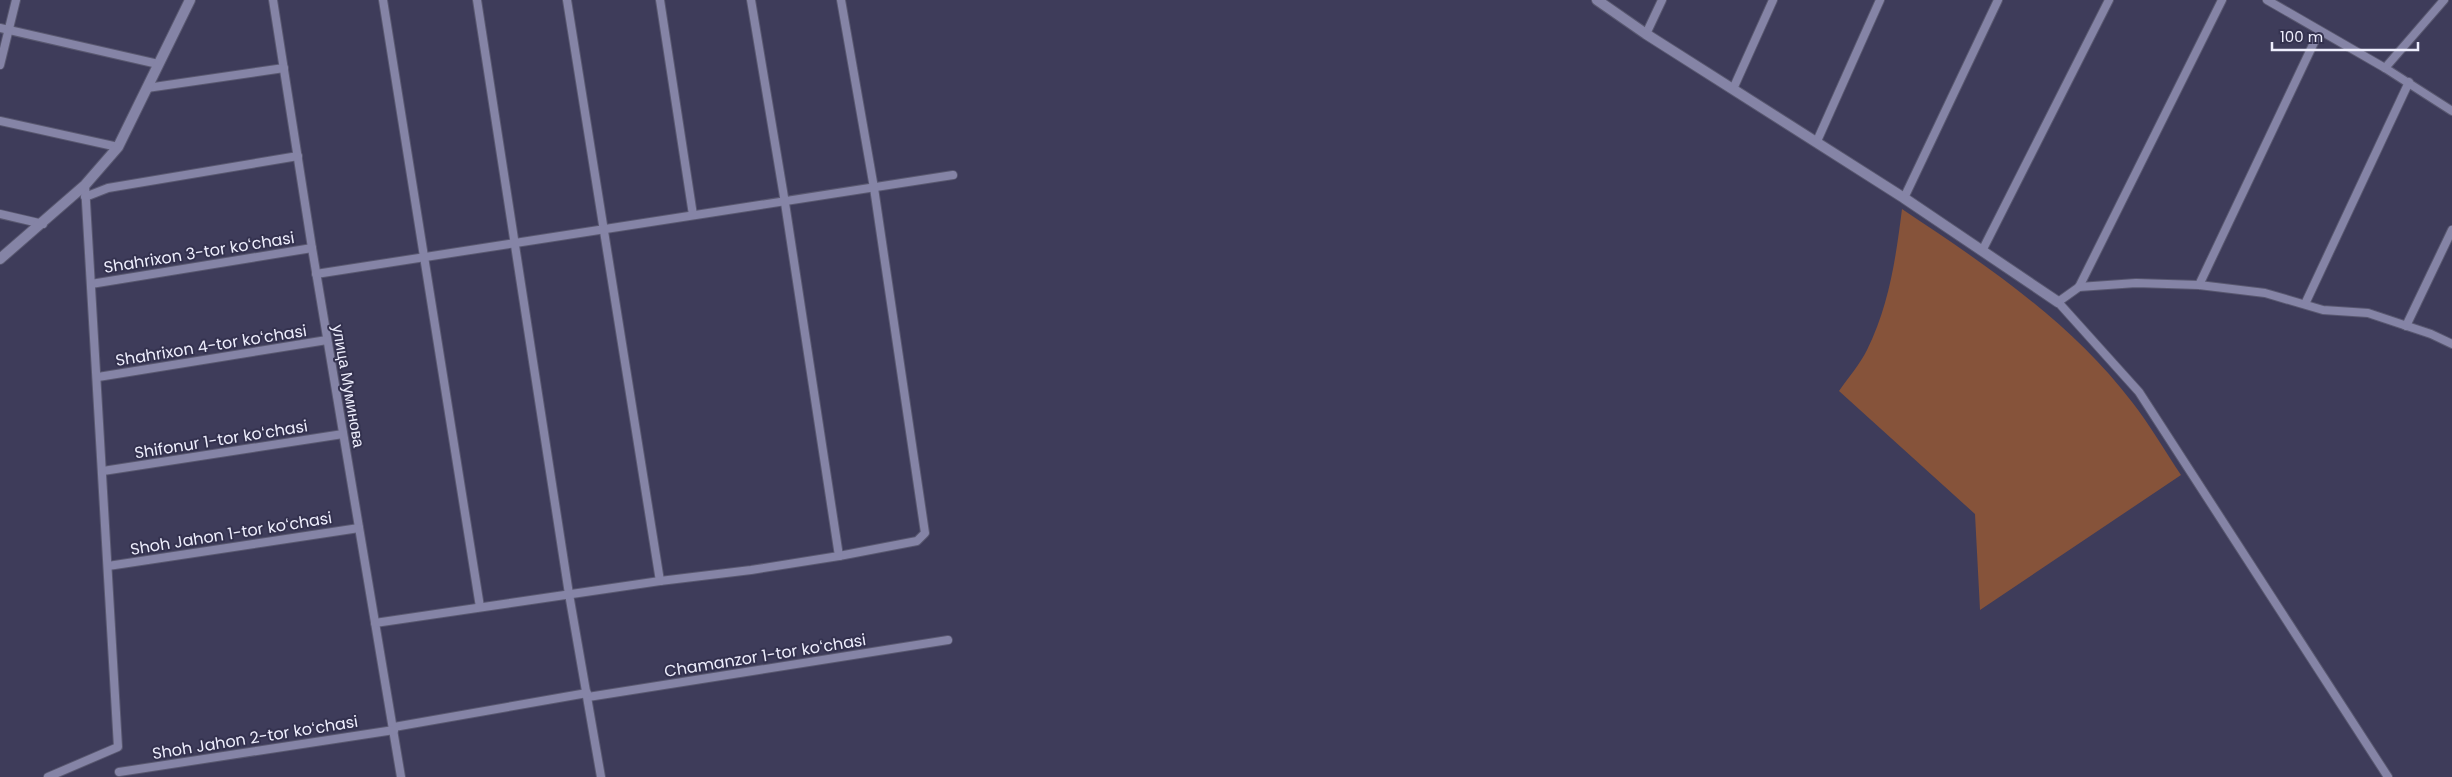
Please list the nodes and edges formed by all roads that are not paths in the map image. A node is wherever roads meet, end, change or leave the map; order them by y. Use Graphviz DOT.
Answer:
graph roads {
  1 [pos="16,0"];
  2 [pos="190,0"];
  3 [pos="273,0"];
  4 [pos="383,0"];
  5 [pos="477,0"];
  6 [pos="567,0"];
  7 [pos="660,0"];
  8 [pos="751,0"];
  9 [pos="841,0"];
  10 [pos="1597,0"];
  11 [pos="1662,0"];
  12 [pos="1773,0"];
  13 [pos="1880,0"];
  14 [pos="1998,0"];
  15 [pos="2109,0"];
  16 [pos="2222,0"];
  17 [pos="2267,0"];
  18 [pos="2283,0"];
  19 [pos="2444,0"];
  20 [pos="2276,6"];
  21 [pos="4,29"];
  22 [pos="2319,32"];
  23 [pos="1646,34"];
  24 [pos="158,64"];
  25 [pos="0,65"];
  26 [pos="284,68"];
  27 [pos="2385,68"];
  28 [pos="2409,82"];
  29 [pos="147,88"];
  30 [pos="1733,89"];
  31 [pos="2452,111"];
  32 [pos="0,121"];
  33 [pos="1817,142"];
  34 [pos="118,147"];
  35 [pos="298,156"];
  36 [pos="953,175"];
  37 [pos="85,185"];
  38 [pos="874,188"];
  39 [pos="85,197"];
  40 [pos="1904,198"];
  41 [pos="785,203"];
  42 [pos="0,214"];
  43 [pos="693,215"];
  44 [pos="43,224"];
  45 [pos="603,229"];
  46 [pos="2452,230"];
  47 [pos="514,244"];
  48 [pos="312,248"];
  49 [pos="1983,249"];
  50 [pos="424,258"];
  51 [pos="0,259"];
  52 [pos="316,274"];
  53 [pos="92,284"];
  54 [pos="2199,285"];
  55 [pos="2079,287"];
  56 [pos="2058,302"];
  57 [pos="2305,304"];
  58 [pos="2406,326"];
  59 [pos="327,340"];
  60 [pos="2452,344"];
  61 [pos="98,377"];
  62 [pos="343,434"];
  63 [pos="103,471"];
  64 [pos="358,528"];
  65 [pos="839,556"];
  66 [pos="108,566"];
  67 [pos="660,581"];
  68 [pos="569,594"];
  69 [pos="480,607"];
  70 [pos="375,623"];
  71 [pos="948,640"];
  72 [pos="587,695"];
  73 [pos="394,728"];
  74 [pos="119,772"];
  75 [pos="48,777"];
  76 [pos="401,777"];
  77 [pos="601,777"];
  78 [pos="2388,777"];
  1 -- 21 [label="street"];
  2 -- 24 [label="street"];
  3 -- 26 [label="street, улица Муминова"];
  4 -- 50 [label="street"];
  5 -- 47 [label="street"];
  6 -- 45 [label="street"];
  7 -- 43 [label="street"];
  8 -- 41 [label="street"];
  9 -- 38 [label="street"];
  10 -- 23 [label="street"];
  11 -- 23 [label="street"];
  12 -- 30 [label="street"];
  13 -- 33 [label="street"];
  14 -- 40 [label="street"];
  15 -- 49 [label="street"];
  16 -- 55 [label="street"];
  17 -- 20 [label="street"];
  18 -- 20 [label="street"];
  19 -- 27 [label="street"];
  20 -- 22 [label="street"];
  21 -- 24 [label="street"];
  21 -- 25 [label="street"];
  22 -- 27 [label="street"];
  22 -- 54 [label="street"];
  23 -- 30 [label="street"];
  24 -- 29 [label="street"];
  26 -- 29 [label="street"];
  26 -- 35 [label="street, улица Муминова"];
  27 -- 28 [label="street"];
  28 -- 31 [label="street"];
  28 -- 57 [label="street"];
  29 -- 34 [label="street"];
  30 -- 33 [label="street"];
  32 -- 34 [label="street"];
  33 -- 40 [label="street"];
  34 -- 37 [label="street"];
  35 -- 39 [label="street"];
  35 -- 48 [label="street, улица Муминова"];
  36 -- 38 [label="street"];
  37 -- 39 [label="street"];
  37 -- 44 [label="street"];
  38 -- 41 [label="street"];
  38 -- 65 [label="street"];
  39 -- 53 [label="street"];
  40 -- 49 [label="street"];
  41 -- 43 [label="street"];
  41 -- 65 [label="street"];
  42 -- 44 [label="street"];
  43 -- 45 [label="street"];
  44 -- 51 [label="street"];
  45 -- 47 [label="street"];
  45 -- 67 [label="street"];
  46 -- 58 [label="street"];
  47 -- 50 [label="street"];
  47 -- 68 [label="street"];
  48 -- 52 [label="street, улица Муминова"];
  48 -- 53 [label="street, Shahrixon 3-tor koʻchasi"];
  49 -- 56 [label="street"];
  50 -- 52 [label="street"];
  50 -- 69 [label="street"];
  52 -- 59 [label="street, улица Муминова"];
  53 -- 61 [label="street"];
  54 -- 55 [label="street"];
  54 -- 57 [label="street"];
  55 -- 56 [label="street"];
  56 -- 78 [label="street"];
  57 -- 58 [label="street"];
  58 -- 60 [label="street"];
  59 -- 61 [label="street, Shahrixon 4-tor koʻchasi"];
  59 -- 62 [label="street, улица Муминова"];
  61 -- 63 [label="street"];
  62 -- 63 [label="street, Shifonur 1-tor koʻchasi"];
  62 -- 64 [label="street, улица Муминова"];
  63 -- 66 [label="street"];
  64 -- 66 [label="street, Shoh Jahon 1-tor koʻchasi"];
  64 -- 70 [label="street, улица Муминова"];
  65 -- 67 [label="street"];
  66 -- 75 [label="street"];
  67 -- 68 [label="street"];
  68 -- 69 [label="street"];
  68 -- 72 [label="street"];
  69 -- 70 [label="street"];
  70 -- 73 [label="street, улица Муминова"];
  71 -- 72 [label="street, Chamanzor 1-tor koʻchasi"];
  72 -- 73 [label="street, Chamanzor 1-tor koʻchasi"];
  72 -- 77 [label="street"];
  73 -- 74 [label="street, Shoh Jahon 2-tor koʻchasi"];
  73 -- 76 [label="street, улица Муминова"];
}
